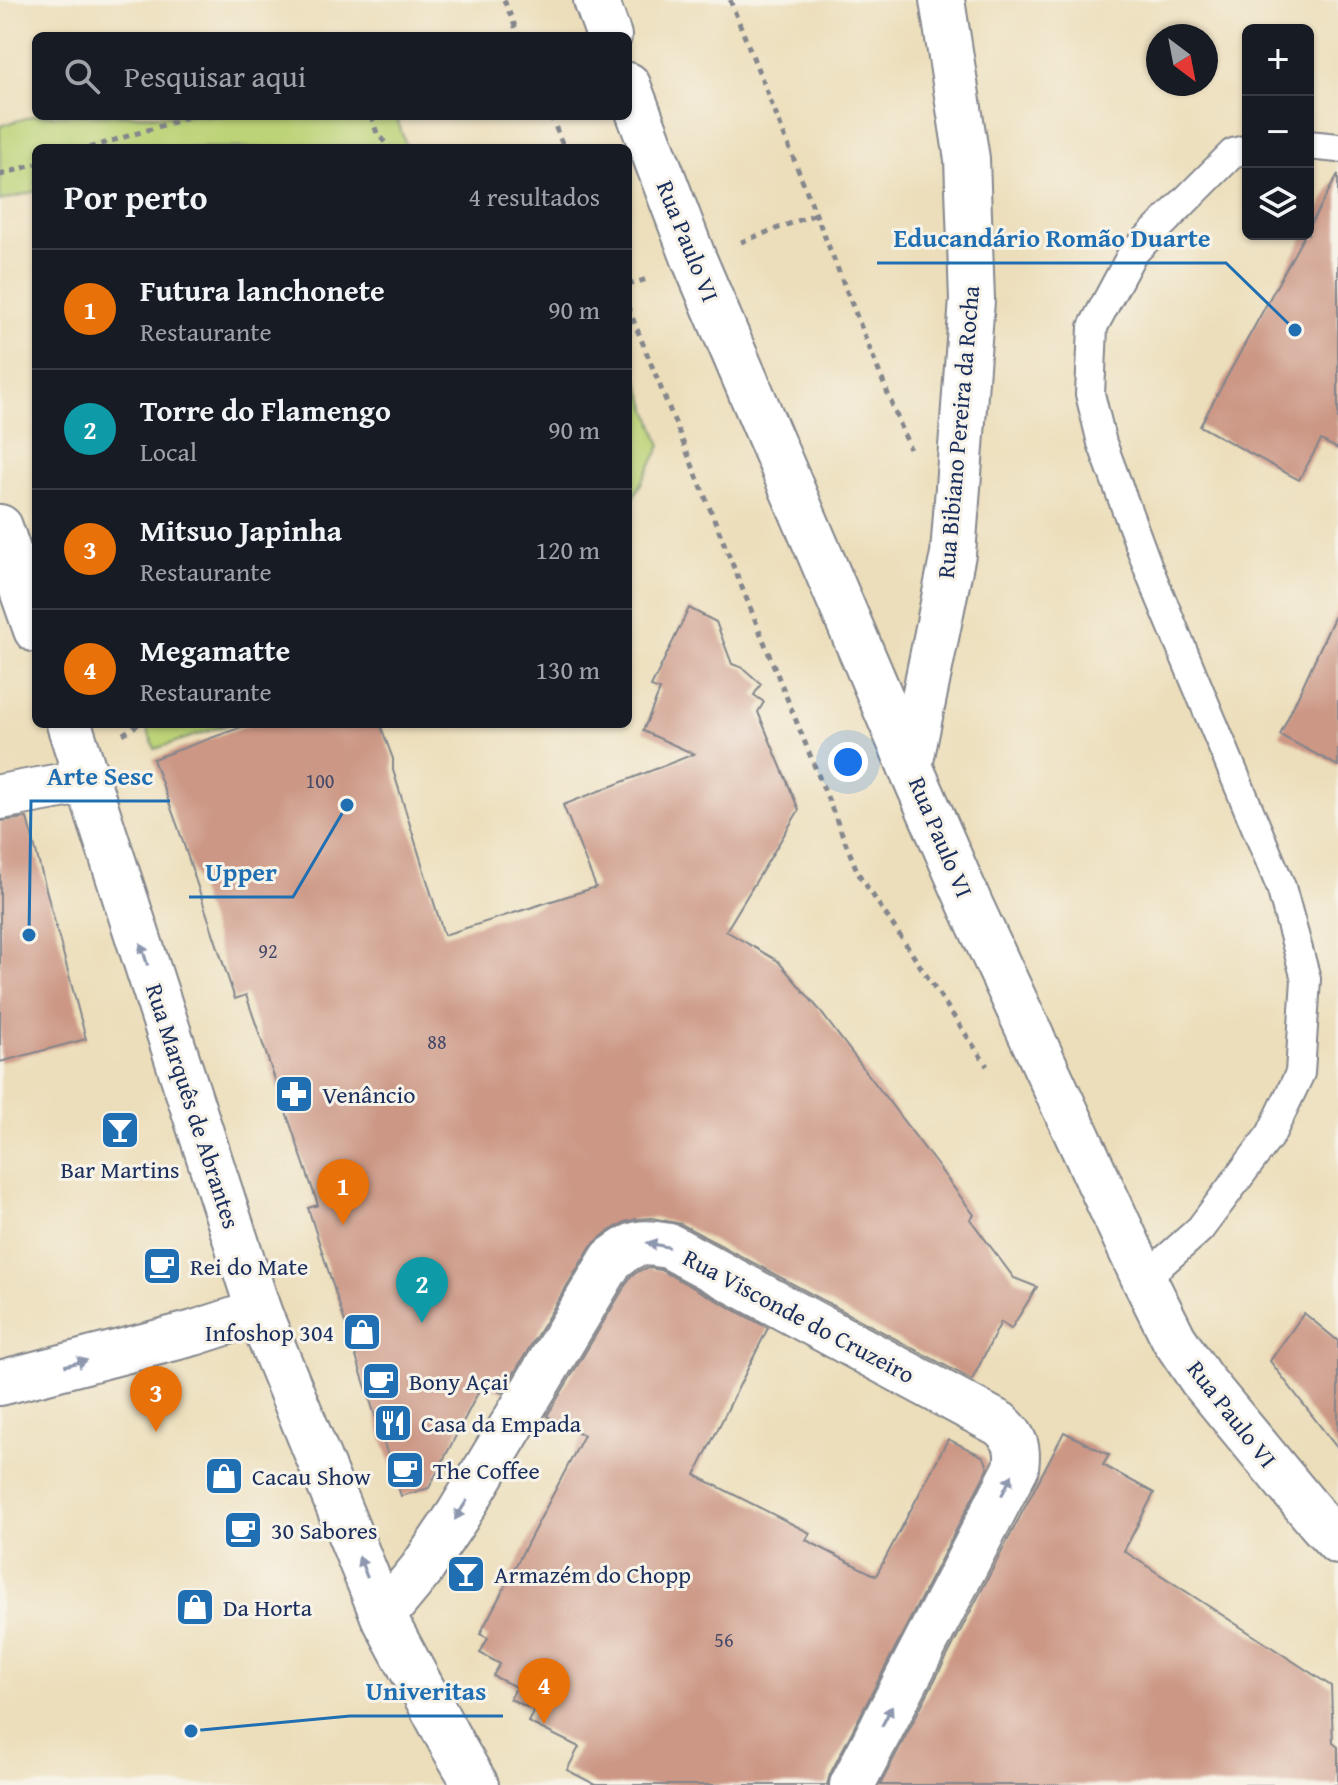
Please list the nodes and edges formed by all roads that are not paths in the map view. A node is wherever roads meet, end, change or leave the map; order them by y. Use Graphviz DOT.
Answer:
graph roads {
  1 [pos="596,0"];
  2 [pos="942,0"];
  3 [pos="608,32"];
  4 [pos="632,96"];
  5 [pos="1314,146"];
  6 [pos="1338,148"];
  7 [pos="1242,151"];
  8 [pos="0,527"];
  9 [pos="32,619"];
  10 [pos="70,728"];
  11 [pos="910,766"];
  12 [pos="88,781"];
  13 [pos="0,797"];
  14 [pos="1144,1279"];
  15 [pos="259,1312"];
  16 [pos="0,1383"];
  17 [pos="1338,1542"];
  18 [pos="383,1616"];
  19 [pos="476,1785"];
  20 [pos="852,1785"];
  1 -- 3 [label="street"];
  2 -- 11 [label="street, Rua Bibiano Pereira da Rocha"];
  4 -- 11 [label="street, Rua Paulo VI"];
  5 -- 6 [label="lane"];
  7 -- 14 [label="lane"];
  8 -- 9 [label="street"];
  10 -- 12 [label="street, Rua Marquês de Abrantes"];
  11 -- 14 [label="street, Rua Paulo VI"];
  12 -- 13 [label="street"];
  15 -- 12 [label="street, Rua Marquês de Abrantes, one-way"];
  14 -- 17 [label="street, Rua Paulo VI"];
  16 -- 15 [label="street, one-way"];
  18 -- 15 [label="street, Rua Marquês de Abrantes, one-way"];
  18 -- 19 [label="street, Rua Marquês de Abrantes"];
  20 -- 18 [label="street, Rua Visconde do Cruzeiro, one-way"];
}
